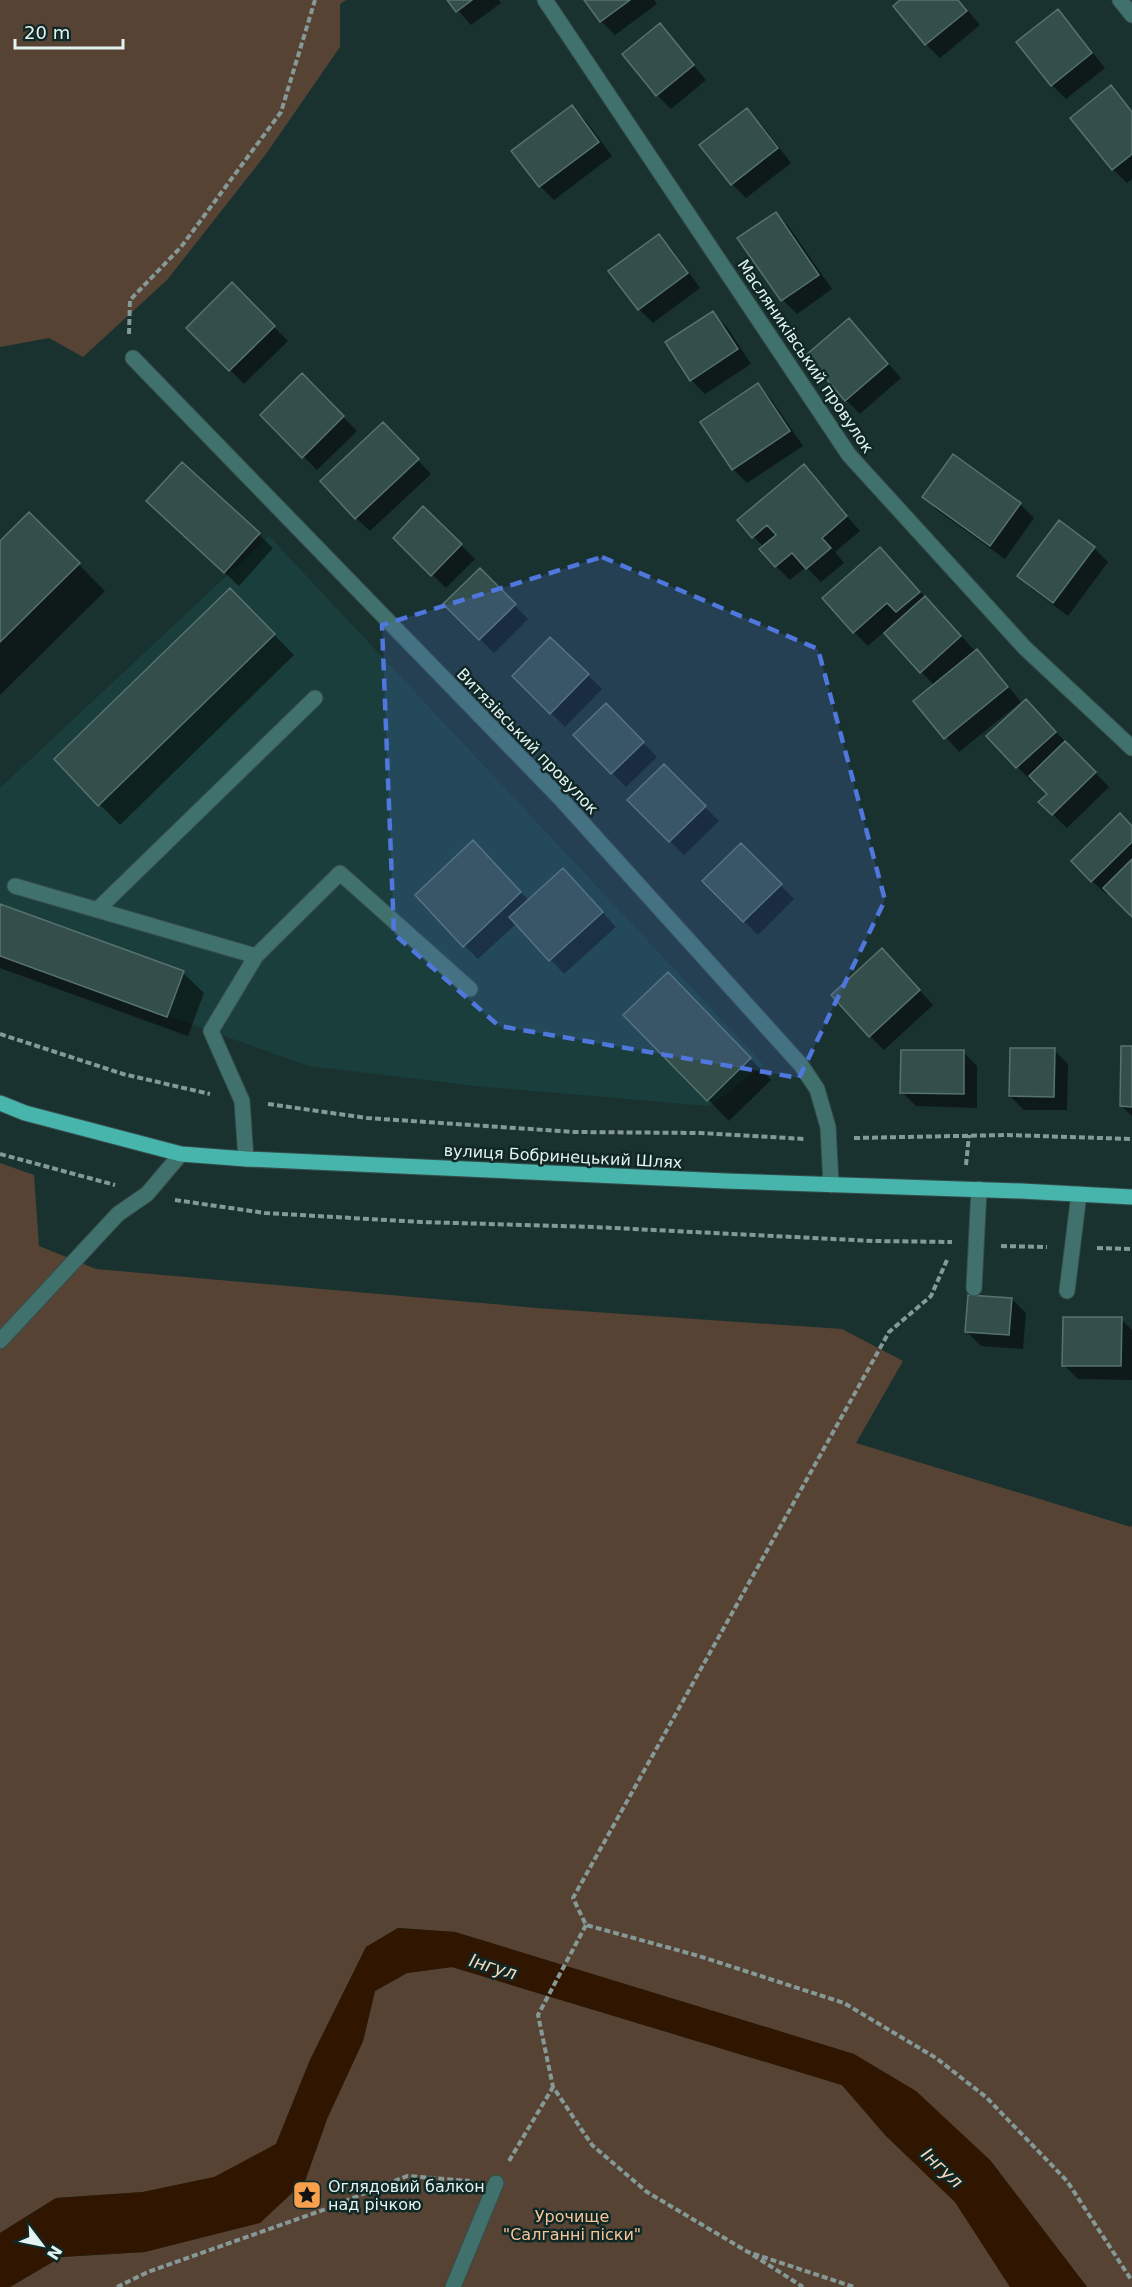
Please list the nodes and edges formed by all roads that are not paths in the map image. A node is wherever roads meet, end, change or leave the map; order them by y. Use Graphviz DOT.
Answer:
graph roads {
  1 [pos="545,0"];
  2 [pos="1120,0"];
  3 [pos="1132,15"];
  4 [pos="133,358"];
  5 [pos="315,698"];
  6 [pos="1132,748"];
  7 [pos="15,886"];
  8 [pos="97,910"];
  9 [pos="256,956"];
  10 [pos="470,989"];
  11 [pos="0,1103"];
  12 [pos="181,1154"];
  13 [pos="246,1159"];
  14 [pos="831,1185"];
  15 [pos="979,1189"];
  16 [pos="1078,1194"];
  17 [pos="1132,1197"];
  18 [pos="974,1288"];
  19 [pos="1067,1291"];
  20 [pos="0,1341"];
  21 [pos="496,2183"];
  22 [pos="453,2287"];
  1 -- 6 [label="street, Масляниківський провулок"];
  2 -- 3 [label="street"];
  4 -- 14 [label="street, Витязівський провулок"];
  5 -- 8 [label="street"];
  7 -- 8 [label="street"];
  8 -- 9 [label="street"];
  9 -- 10 [label="street"];
  9 -- 13 [label="street"];
  11 -- 12 [label="main road, вулиця Бобринецький Шлях"];
  12 -- 13 [label="main road, вулиця Бобринецький Шлях"];
  12 -- 20 [label="street"];
  13 -- 14 [label="main road, вулиця Бобринецький Шлях"];
  14 -- 15 [label="main road, вулиця Бобринецький Шлях"];
  15 -- 16 [label="main road, вулиця Бобринецький Шлях"];
  15 -- 18 [label="street"];
  16 -- 17 [label="main road, вулиця Бобринецький Шлях"];
  16 -- 19 [label="street"];
  21 -- 22 [label="street"];
}
